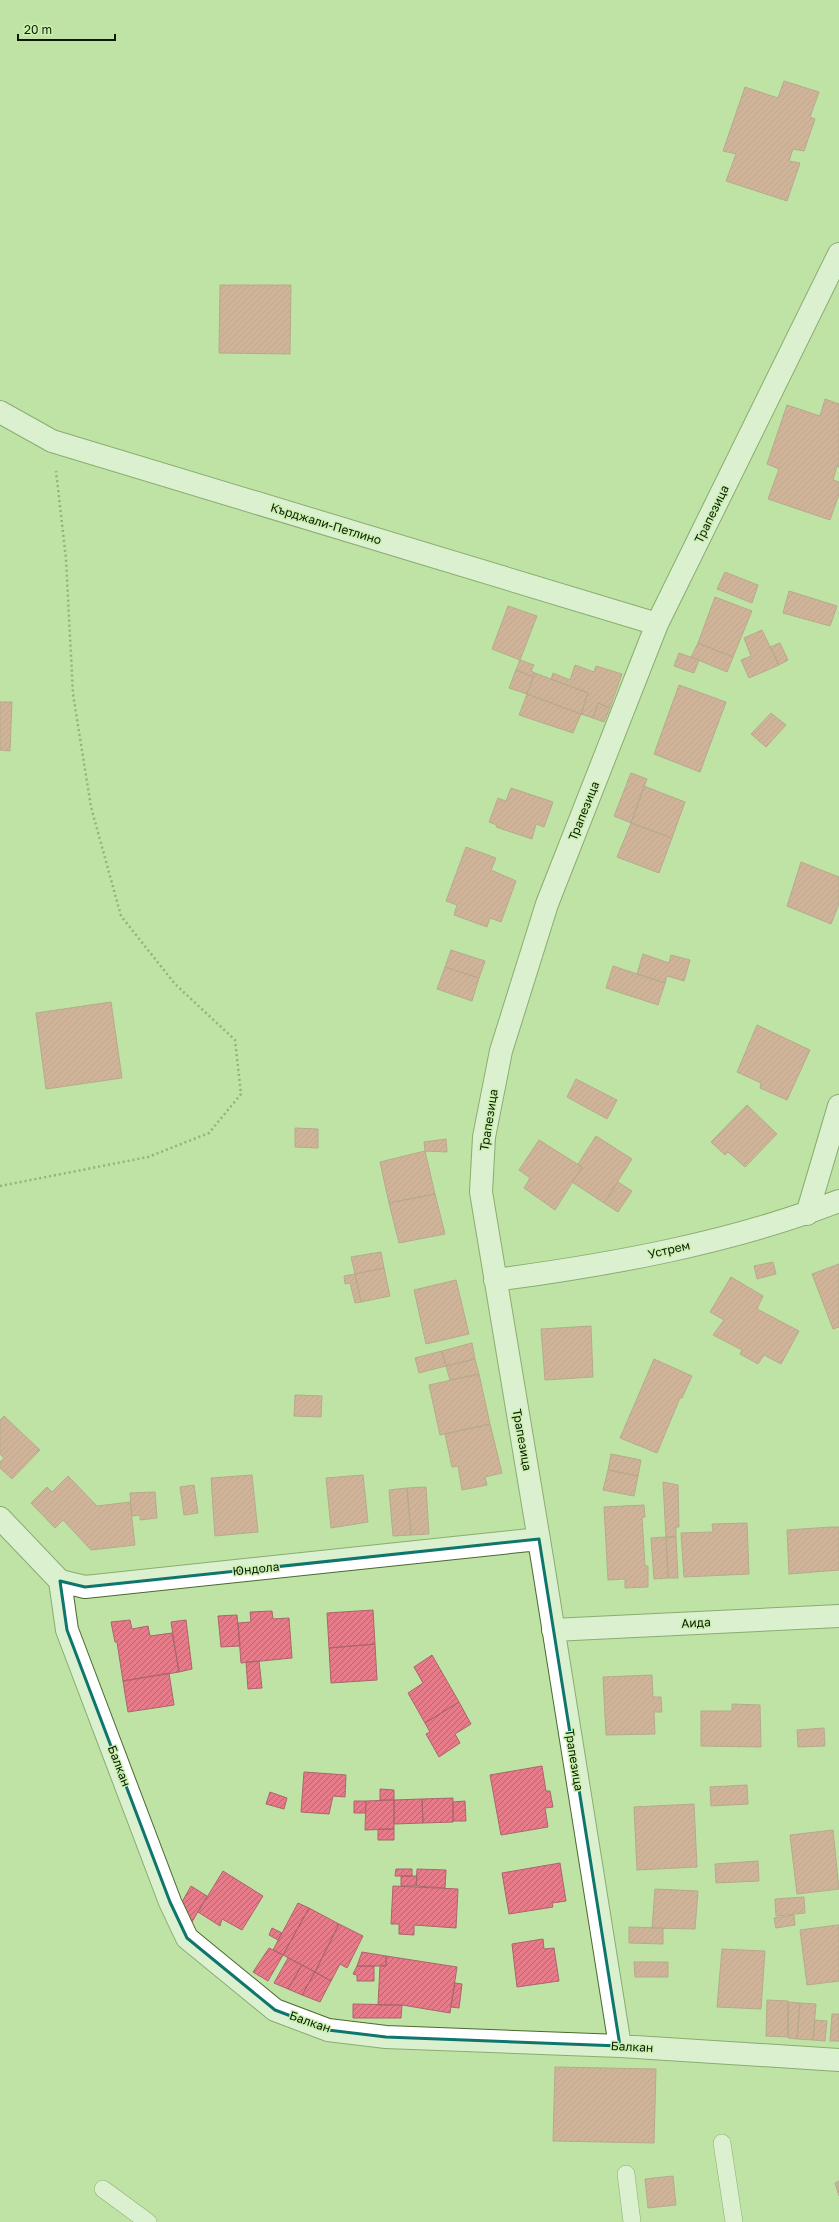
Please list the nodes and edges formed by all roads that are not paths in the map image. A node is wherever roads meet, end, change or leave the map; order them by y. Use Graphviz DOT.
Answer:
graph roads {
  1 [pos="839,254"];
  2 [pos="0,412"];
  3 [pos="657,624"];
  4 [pos="839,1106"];
  5 [pos="839,1201"];
  6 [pos="807,1214"];
  7 [pos="495,1280"];
  8 [pos="0,1518"];
  9 [pos="539,1539"];
  10 [pos="60,1581"];
  11 [pos="839,1616"];
  12 [pos="553,1630"];
  13 [pos="620,2046"];
  14 [pos="839,2060"];
  15 [pos="722,2143"];
  16 [pos="626,2174"];
  17 [pos="103,2189"];
  18 [pos="148,2222"];
  19 [pos="632,2222"];
  20 [pos="734,2222"];
  1 -- 3 [label="street, Трапезица"];
  2 -- 3 [label="street, Кърджали-Петлино"];
  3 -- 7 [label="street, Трапезица"];
  4 -- 6 [label="street"];
  5 -- 6 [label="street, Устрем"];
  6 -- 7 [label="street, Устрем"];
  7 -- 9 [label="street, Трапезица"];
  8 -- 10 [label="street"];
  9 -- 10 [label="street, Юндола"];
  9 -- 12 [label="street, Трапезица"];
  10 -- 13 [label="street, Балкан"];
  11 -- 12 [label="street, Аида"];
  12 -- 13 [label="street, Трапезица"];
  13 -- 14 [label="street, Балкан"];
  15 -- 20 [label="lane"];
  16 -- 19 [label="lane"];
  17 -- 18 [label="lane"];
}
